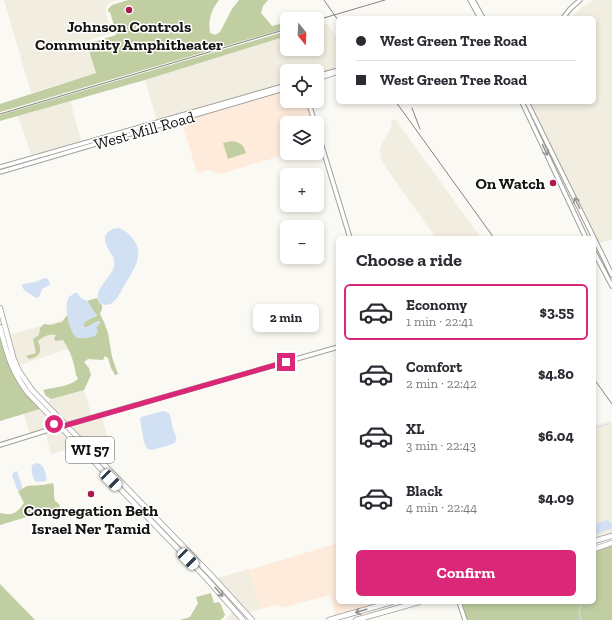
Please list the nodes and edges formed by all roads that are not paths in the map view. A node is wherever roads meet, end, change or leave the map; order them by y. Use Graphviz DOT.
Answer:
graph roads {
  1 [pos="470,0"];
  2 [pos="473,0"];
  3 [pos="580,0"];
  4 [pos="480,16"];
  5 [pos="481,16"];
  6 [pos="565,16"];
  7 [pos="336,71"];
  8 [pos="336,72"];
  9 [pos="324,74"];
  10 [pos="324,76"];
  11 [pos="280,86"];
  12 [pos="280,90"];
  13 [pos="523,104"];
  14 [pos="528,104"];
  15 [pos="324,153"];
  16 [pos="0,168"];
  17 [pos="0,172"];
  18 [pos="349,236"];
  19 [pos="585,236"];
  20 [pos="593,236"];
  21 [pos="596,242"];
  22 [pos="596,256"];
  23 [pos="610,266"];
  24 [pos="603,269"];
  25 [pos="612,275"];
  26 [pos="612,286"];
  27 [pos="0,308"];
  28 [pos="0,327"];
  29 [pos="336,348"];
  30 [pos="54,420"];
  31 [pos="63,426"];
  32 [pos="53,429"];
  33 [pos="0,445"];
  34 [pos="612,536"];
  35 [pos="596,540"];
  36 [pos="612,543"];
  37 [pos="596,548"];
  38 [pos="385,604"];
  39 [pos="412,604"];
  40 [pos="460,604"];
  41 [pos="241,618"];
  42 [pos="252,620"];
  43 [pos="330,620"];
  44 [pos="356,620"];
  45 [pos="465,620"];
  1 -- 4 [label="main road"];
  2 -- 5 [label="main road"];
  3 -- 6 [label="main road"];
  7 -- 9 [label="main road"];
  8 -- 10 [label="main road"];
  11 -- 16 [label="main road, West Mill Road"];
  12 -- 17 [label="main road, West Mill Road"];
  13 -- 19 [label="main road, one-way"];
  20 -- 14 [label="main road, one-way"];
  15 -- 18 [label="main road"];
  21 -- 23 [label="main road"];
  22 -- 24 [label="main road"];
  23 -- 24 [label="main road"];
  23 -- 25 [label="main road"];
  24 -- 26 [label="main road"];
  27 -- 31 [label="main road, WI 57"];
  28 -- 30 [label="main road, WI 57"];
  29 -- 31 [label="main road"];
  30 -- 31 [label="main road, WI 57"];
  30 -- 32 [label="main road"];
  31 -- 32 [label="main road"];
  31 -- 41 [label="main road, WI 57, one-way"];
  31 -- 42 [label="main road, WI 57"];
  32 -- 33 [label="main road"];
  34 -- 35 [label="main road"];
  36 -- 37 [label="main road"];
  38 -- 43 [label="main road, one-way"];
  39 -- 44 [label="main road"];
  40 -- 45 [label="main road"];
}
